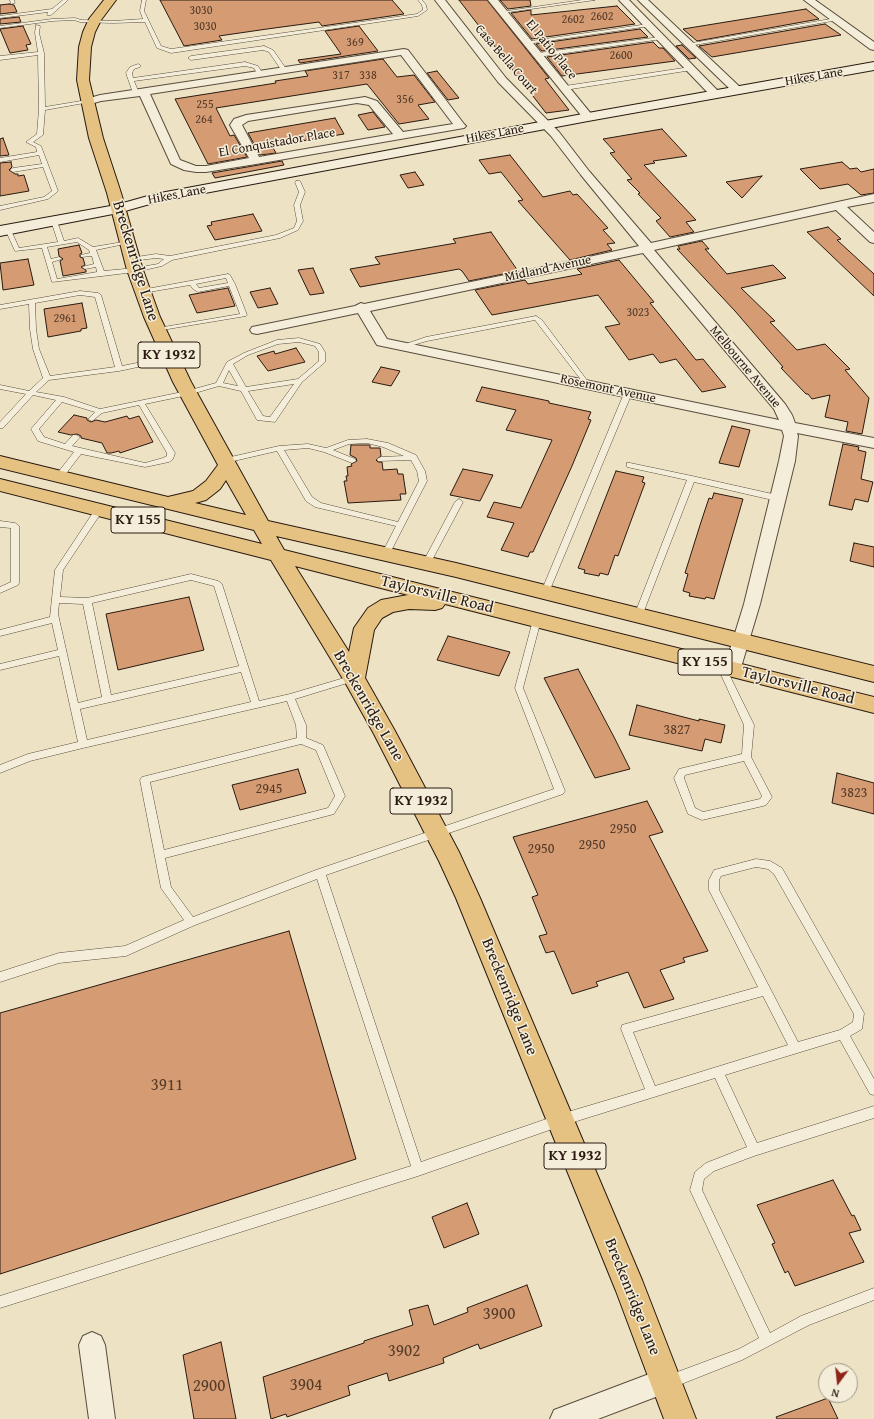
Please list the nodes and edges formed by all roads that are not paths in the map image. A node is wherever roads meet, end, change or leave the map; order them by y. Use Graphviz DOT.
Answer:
graph roads {
  1 [pos="66,0"];
  2 [pos="110,0"];
  3 [pos="144,0"];
  4 [pos="420,0"];
  5 [pos="440,0"];
  6 [pos="495,0"];
  7 [pos="593,0"];
  8 [pos="624,0"];
  9 [pos="643,0"];
  10 [pos="810,0"];
  11 [pos="54,10"];
  12 [pos="502,12"];
  13 [pos="1,16"];
  14 [pos="836,19"];
  15 [pos="146,20"];
  16 [pos="94,22"];
  17 [pos="40,23"];
  18 [pos="648,25"];
  19 [pos="0,27"];
  20 [pos="660,38"];
  21 [pos="527,42"];
  22 [pos="689,44"];
  23 [pos="874,47"];
  24 [pos="41,53"];
  25 [pos="538,55"];
  26 [pos="1,56"];
  27 [pos="202,56"];
  28 [pos="191,58"];
  29 [pos="138,66"];
  30 [pos="874,66"];
  31 [pos="210,69"];
  32 [pos="690,69"];
  33 [pos="284,70"];
  34 [pos="260,74"];
  35 [pos="874,77"];
  36 [pos="131,80"];
  37 [pos="565,88"];
  38 [pos="737,90"];
  39 [pos="140,92"];
  40 [pos="715,94"];
  41 [pos="87,102"];
  42 [pos="42,109"];
  43 [pos="588,117"];
  44 [pos="460,126"];
  45 [pos="550,130"];
  46 [pos="400,136"];
  47 [pos="469,139"];
  48 [pos="41,153"];
  49 [pos="0,160"];
  50 [pos="256,161"];
  51 [pos="45,165"];
  52 [pos="13,170"];
  53 [pos="298,182"];
  54 [pos="874,198"];
  55 [pos="839,206"];
  56 [pos="0,208"];
  57 [pos="118,209"];
  58 [pos="54,221"];
  59 [pos="4,230"];
  60 [pos="874,239"];
  61 [pos="128,242"];
  62 [pos="62,243"];
  63 [pos="44,246"];
  64 [pos="647,247"];
  65 [pos="93,252"];
  66 [pos="83,256"];
  67 [pos="170,258"];
  68 [pos="60,259"];
  69 [pos="48,261"];
  70 [pos="98,265"];
  71 [pos="134,265"];
  72 [pos="85,267"];
  73 [pos="101,273"];
  74 [pos="143,291"];
  75 [pos="32,301"];
  76 [pos="0,307"];
  77 [pos="361,308"];
  78 [pos="158,330"];
  79 [pos="256,330"];
  80 [pos="402,346"];
  81 [pos="171,358"];
  82 [pos="229,363"];
  83 [pos="119,369"];
  84 [pos="47,378"];
  85 [pos="300,381"];
  86 [pos="219,384"];
  87 [pos="587,384"];
  88 [pos="0,387"];
  89 [pos="244,389"];
  90 [pos="188,393"];
  91 [pos="628,393"];
  92 [pos="31,394"];
  93 [pos="61,399"];
  94 [pos="141,403"];
  95 [pos="100,411"];
  96 [pos="92,419"];
  97 [pos="0,426"];
  98 [pos="789,427"];
  99 [pos="76,437"];
  100 [pos="874,443"];
  101 [pos="67,447"];
  102 [pos="278,448"];
  103 [pos="326,450"];
  104 [pos="79,451"];
  105 [pos="413,457"];
  106 [pos="381,459"];
  107 [pos="352,461"];
  108 [pos="0,462"];
  109 [pos="226,463"];
  110 [pos="630,465"];
  111 [pos="59,476"];
  112 [pos="692,478"];
  113 [pos="0,485"];
  114 [pos="777,498"];
  115 [pos="459,502"];
  116 [pos="168,503"];
  117 [pos="100,510"];
  118 [pos="0,524"];
  119 [pos="401,525"];
  120 [pos="263,526"];
  121 [pos="277,554"];
  122 [pos="385,555"];
  123 [pos="426,564"];
  124 [pos="0,590"];
  125 [pos="545,592"];
  126 [pos="56,600"];
  127 [pos="87,601"];
  128 [pos="480,605"];
  129 [pos="638,616"];
  130 [pos="55,619"];
  131 [pos="537,620"];
  132 [pos="0,633"];
  133 [pos="742,642"];
  134 [pos="62,652"];
  135 [pos="0,667"];
  136 [pos="244,668"];
  137 [pos="727,668"];
  138 [pos="874,674"];
  139 [pos="354,678"];
  140 [pos="290,698"];
  141 [pos="107,700"];
  142 [pos="256,705"];
  143 [pos="874,705"];
  144 [pos="75,707"];
  145 [pos="302,740"];
  146 [pos="83,744"];
  147 [pos="746,757"];
  148 [pos="0,770"];
  149 [pos="437,834"];
  150 [pos="160,855"];
  151 [pos="320,873"];
  152 [pos="191,922"];
  153 [pos="0,977"];
  154 [pos="765,990"];
  155 [pos="843,1034"];
  156 [pos="795,1048"];
  157 [pos="718,1072"];
  158 [pos="874,1090"];
  159 [pos="652,1092"];
  160 [pos="874,1112"];
  161 [pos="561,1120"];
  162 [pos="754,1150"];
  163 [pos="418,1170"];
  164 [pos="874,1294"];
  165 [pos="0,1302"];
  166 [pos="767,1341"];
  167 [pos="92,1344"];
  168 [pos="666,1382"];
  169 [pos="102,1419"];
  170 [pos="564,1419"];
  171 [pos="680,1419"];
  1 -- 11 [label="lane"];
  2 -- 16 [label="main road, Breckenridge Lane / KY 1932"];
  3 -- 15 [label="lane"];
  4 -- 15 [label="lane"];
  5 -- 45 [label="street, Casa Bella Court"];
  6 -- 12 [label="street, El Patio Place"];
  7 -- 12 [label="lane"];
  8 -- 18 [label="street"];
  9 -- 22 [label="street"];
  10 -- 14 [label="street"];
  11 -- 13 [label="lane"];
  11 -- 17 [label="lane"];
  12 -- 21 [label="street, El Patio Place"];
  14 -- 22 [label="lane"];
  14 -- 23 [label="street"];
  15 -- 16 [label="lane"];
  16 -- 17 [label="lane"];
  16 -- 41 [label="main road, Breckenridge Lane / KY 1932"];
  17 -- 19 [label="lane"];
  17 -- 24 [label="lane"];
  18 -- 20 [label="street"];
  18 -- 21 [label="lane"];
  20 -- 25 [label="lane"];
  20 -- 32 [label="street"];
  21 -- 25 [label="street, El Patio Place"];
  22 -- 38 [label="street"];
  24 -- 26 [label="lane"];
  24 -- 42 [label="lane"];
  25 -- 37 [label="street, El Patio Place"];
  27 -- 28 [label="lane"];
  27 -- 31 [label="lane"];
  27 -- 33 [label="lane"];
  29 -- 36 [label="lane"];
  30 -- 38 [label="main road, Hikes Lane"];
  31 -- 34 [label="lane"];
  31 -- 36 [label="lane"];
  32 -- 37 [label="lane"];
  32 -- 40 [label="street"];
  33 -- 34 [label="street"];
  33 -- 44 [label="street"];
  34 -- 39 [label="street"];
  35 -- 45 [label="main road, Hikes Lane"];
  36 -- 39 [label="lane"];
  37 -- 43 [label="street, El Patio Place"];
  38 -- 40 [label="main road, Hikes Lane"];
  39 -- 41 [label="street"];
  39 -- 50 [label="street, El Conquistador Place"];
  40 -- 43 [label="main road, Hikes Lane"];
  41 -- 42 [label="lane"];
  41 -- 57 [label="main road, Breckenridge Lane / KY 1932"];
  42 -- 48 [label="lane"];
  43 -- 45 [label="main road, Hikes Lane"];
  44 -- 46 [label="street, El Conquistador Place"];
  44 -- 47 [label="street"];
  45 -- 47 [label="main road, Hikes Lane"];
  45 -- 53 [label="main road, Hikes Lane"];
  45 -- 64 [label="street, Melbourne Avenue"];
  46 -- 50 [label="street, El Conquistador Place"];
  46 -- 50 [label="street"];
  47 -- 57 [label="main road, Hikes Lane"];
  48 -- 49 [label="lane"];
  48 -- 51 [label="lane"];
  51 -- 52 [label="lane"];
  51 -- 56 [label="lane"];
  53 -- 57 [label="main road, Hikes Lane"];
  53 -- 67 [label="lane"];
  54 -- 55 [label="street, Midland Avenue"];
  55 -- 60 [label="street"];
  55 -- 64 [label="street, Midland Avenue"];
  57 -- 58 [label="main road, Hikes Lane"];
  57 -- 61 [label="main road, Breckenridge Lane / KY 1932"];
  58 -- 59 [label="main road, Hikes Lane"];
  58 -- 62 [label="lane"];
  59 -- 63 [label="lane"];
  61 -- 65 [label="lane"];
  61 -- 71 [label="main road, Breckenridge Lane / KY 1932"];
  62 -- 63 [label="lane"];
  62 -- 65 [label="lane"];
  63 -- 69 [label="lane"];
  64 -- 77 [label="street, Midland Avenue"];
  64 -- 98 [label="street, Melbourne Avenue"];
  65 -- 66 [label="lane"];
  65 -- 70 [label="lane"];
  67 -- 71 [label="lane"];
  67 -- 71 [label="lane"];
  68 -- 69 [label="lane"];
  69 -- 73 [label="lane"];
  70 -- 72 [label="lane"];
  70 -- 73 [label="lane"];
  71 -- 73 [label="lane"];
  71 -- 74 [label="main road, Breckenridge Lane / KY 1932"];
  74 -- 78 [label="main road, Breckenridge Lane / KY 1932"];
  74 -- 78 [label="lane"];
  75 -- 76 [label="lane"];
  75 -- 83 [label="lane"];
  75 -- 84 [label="lane"];
  77 -- 79 [label="street, Midland Avenue"];
  77 -- 80 [label="street, Rosemont Avenue"];
  78 -- 81 [label="main road, Breckenridge Lane / KY 1932"];
  80 -- 87 [label="street, Rosemont Avenue"];
  80 -- 87 [label="lane"];
  81 -- 83 [label="lane"];
  81 -- 90 [label="main road, Breckenridge Lane / KY 1932"];
  82 -- 85 [label="lane"];
  82 -- 86 [label="lane"];
  82 -- 89 [label="lane"];
  83 -- 84 [label="lane"];
  84 -- 92 [label="lane"];
  85 -- 89 [label="lane"];
  85 -- 89 [label="lane"];
  86 -- 89 [label="lane"];
  86 -- 90 [label="lane"];
  87 -- 91 [label="street, Rosemont Avenue"];
  88 -- 92 [label="lane"];
  90 -- 94 [label="lane"];
  90 -- 109 [label="main road, Breckenridge Lane / KY 1932"];
  91 -- 98 [label="street, Rosemont Avenue"];
  91 -- 125 [label="lane"];
  92 -- 93 [label="lane"];
  92 -- 97 [label="lane"];
  93 -- 95 [label="lane"];
  93 -- 101 [label="lane"];
  94 -- 95 [label="lane"];
  94 -- 104 [label="lane"];
  95 -- 96 [label="lane"];
  98 -- 100 [label="street, Rosemont Avenue"];
  98 -- 114 [label="street, Melbourne Avenue"];
  99 -- 101 [label="lane"];
  101 -- 104 [label="lane"];
  102 -- 103 [label="lane"];
  102 -- 109 [label="lane"];
  102 -- 119 [label="lane"];
  103 -- 105 [label="lane"];
  103 -- 107 [label="lane"];
  104 -- 111 [label="lane"];
  105 -- 106 [label="lane"];
  105 -- 119 [label="lane"];
  108 -- 111 [label="main road, Taylorsville Road / KY 155"];
  109 -- 116 [label="main road"];
  109 -- 120 [label="main road, Breckenridge Lane / KY 1932"];
  110 -- 112 [label="lane"];
  111 -- 116 [label="main road, Taylorsville Road / KY 155"];
  112 -- 114 [label="lane"];
  112 -- 129 [label="lane"];
  113 -- 117 [label="main road, Taylorsville Road / KY 155"];
  114 -- 133 [label="street, Melbourne Avenue"];
  115 -- 123 [label="lane"];
  116 -- 120 [label="main road, Taylorsville Road / KY 155"];
  117 -- 121 [label="main road, Taylorsville Road / KY 155"];
  117 -- 126 [label="lane"];
  118 -- 124 [label="lane"];
  119 -- 122 [label="lane"];
  120 -- 121 [label="main road, Breckenridge Lane / KY 1932"];
  120 -- 122 [label="main road, Taylorsville Road / KY 155"];
  121 -- 128 [label="main road, Taylorsville Road / KY 155"];
  121 -- 139 [label="main road, Breckenridge Lane / KY 1932"];
  122 -- 123 [label="main road, Taylorsville Road / KY 155"];
  123 -- 125 [label="main road, Taylorsville Road / KY 155"];
  125 -- 129 [label="main road, Taylorsville Road / KY 155"];
  126 -- 127 [label="lane"];
  126 -- 130 [label="lane"];
  127 -- 136 [label="lane"];
  127 -- 141 [label="lane"];
  128 -- 131 [label="main road, Taylorsville Road / KY 155"];
  128 -- 139 [label="main road"];
  129 -- 133 [label="main road, Taylorsville Road / KY 155"];
  130 -- 132 [label="lane"];
  130 -- 134 [label="lane"];
  131 -- 137 [label="main road, Taylorsville Road / KY 155"];
  131 -- 149 [label="lane"];
  133 -- 137 [label="street, Melbourne Avenue"];
  133 -- 138 [label="main road, Taylorsville Road / KY 155"];
  134 -- 135 [label="lane"];
  134 -- 144 [label="lane"];
  136 -- 141 [label="lane"];
  136 -- 142 [label="lane"];
  137 -- 143 [label="main road, Taylorsville Road / KY 155"];
  137 -- 147 [label="lane"];
  139 -- 140 [label="lane"];
  139 -- 149 [label="main road, Breckenridge Lane / KY 1932"];
  140 -- 142 [label="lane"];
  140 -- 145 [label="lane"];
  141 -- 144 [label="lane"];
  142 -- 146 [label="lane"];
  144 -- 146 [label="lane"];
  145 -- 150 [label="lane"];
  145 -- 150 [label="lane"];
  146 -- 148 [label="lane"];
  147 -- 147 [label="lane"];
  149 -- 151 [label="lane"];
  149 -- 161 [label="main road, Breckenridge Lane / KY 1932"];
  150 -- 152 [label="lane"];
  151 -- 152 [label="lane"];
  151 -- 163 [label="lane"];
  152 -- 153 [label="lane"];
  154 -- 155 [label="lane"];
  154 -- 156 [label="lane"];
  154 -- 159 [label="lane"];
  155 -- 156 [label="lane"];
  155 -- 158 [label="lane"];
  156 -- 157 [label="lane"];
  157 -- 159 [label="lane"];
  157 -- 162 [label="lane"];
  159 -- 161 [label="lane"];
  160 -- 162 [label="lane"];
  161 -- 163 [label="lane"];
  161 -- 168 [label="main road, Breckenridge Lane / KY 1932"];
  162 -- 166 [label="lane"];
  163 -- 165 [label="lane"];
  164 -- 166 [label="lane"];
  166 -- 168 [label="lane"];
  167 -- 169 [label="street"];
  168 -- 170 [label="street"];
  168 -- 171 [label="main road, Breckenridge Lane / KY 1932"];
}
